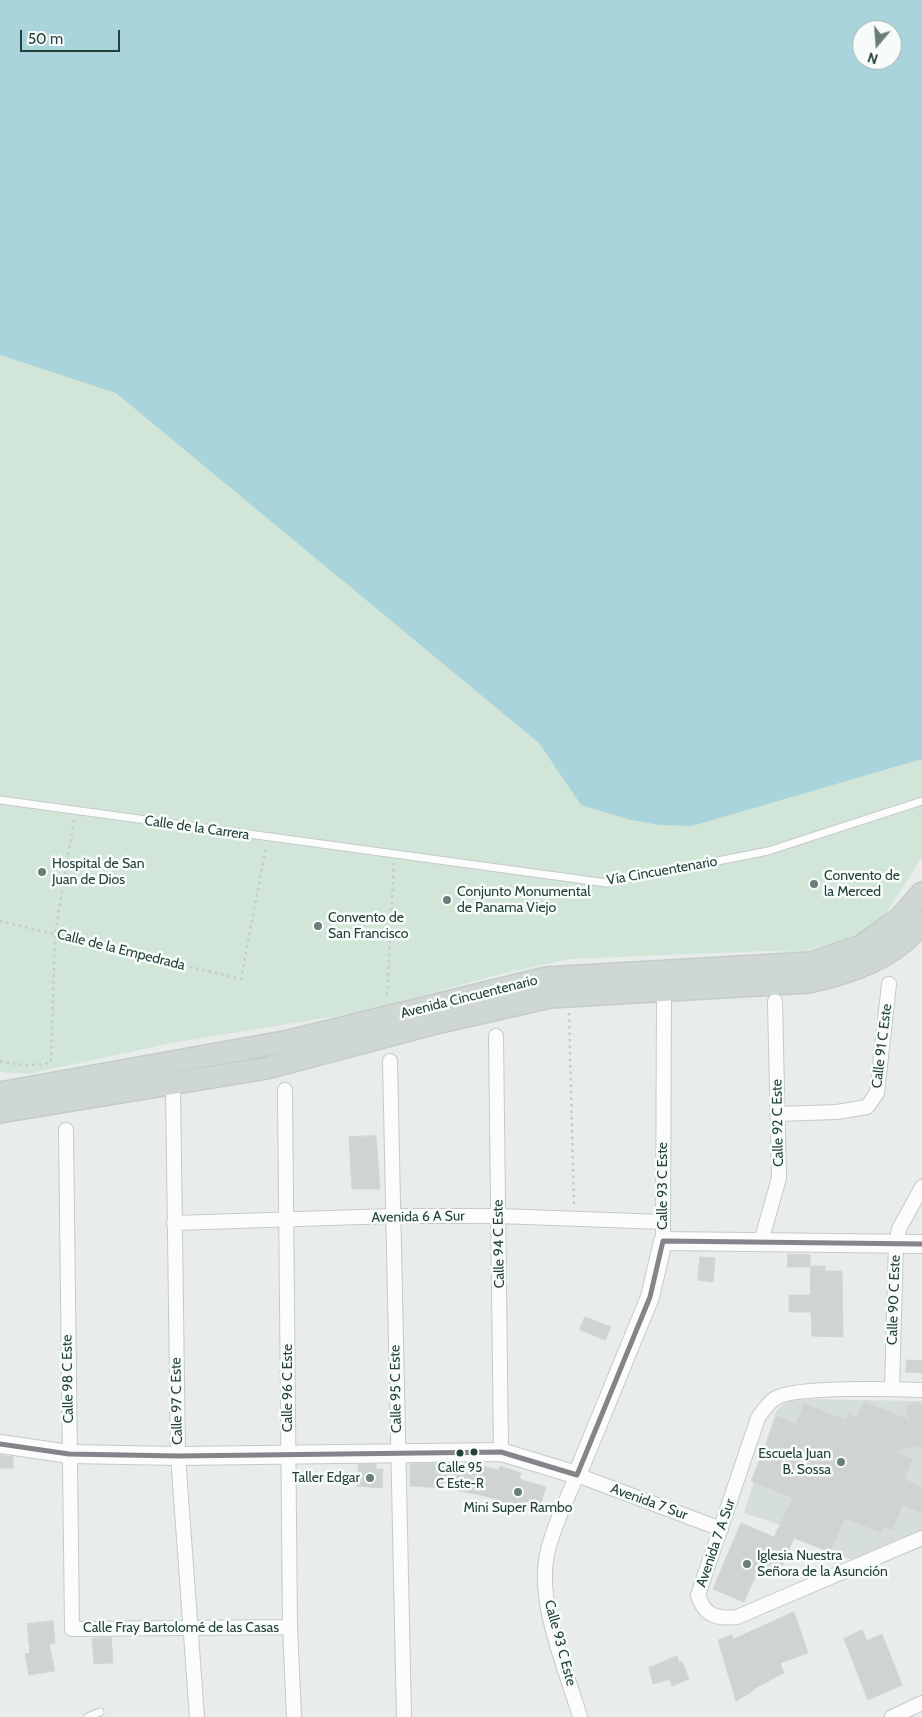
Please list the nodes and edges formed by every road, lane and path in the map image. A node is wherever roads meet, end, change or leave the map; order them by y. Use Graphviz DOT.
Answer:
graph roads {
  1 [pos="0,800"];
  2 [pos="922,801"];
  3 [pos="76,811"];
  4 [pos="268,838"];
  5 [pos="395,854"];
  6 [pos="922,893"];
  7 [pos="0,922"];
  8 [pos="922,923"];
  9 [pos="55,934"];
  10 [pos="890,984"];
  11 [pos="664,990"];
  12 [pos="387,995"];
  13 [pos="775,1001"];
  14 [pos="570,1028"];
  15 [pos="496,1036"];
  16 [pos="0,1061"];
  17 [pos="390,1061"];
  18 [pos="173,1085"];
  19 [pos="285,1090"];
  20 [pos="0,1093"];
  21 [pos="0,1112"];
  22 [pos="778,1114"];
  23 [pos="66,1130"];
  24 [pos="922,1187"];
  25 [pos="392,1216"];
  26 [pos="499,1216"];
  27 [pos="575,1219"];
  28 [pos="287,1220"];
  29 [pos="663,1222"];
  30 [pos="174,1223"];
  31 [pos="663,1241"];
  32 [pos="761,1242"];
  33 [pos="896,1243"];
  34 [pos="922,1244"];
  35 [pos="892,1389"];
  36 [pos="922,1390"];
  37 [pos="0,1444"];
  38 [pos="398,1452"];
  39 [pos="501,1452"];
  40 [pos="69,1454"];
  41 [pos="288,1455"];
  42 [pos="178,1456"];
  43 [pos="577,1475"];
  44 [pos="721,1528"];
  45 [pos="922,1538"];
  46 [pos="190,1627"];
  47 [pos="290,1627"];
  48 [pos="72,1629"];
  49 [pos="922,1703"];
  50 [pos="100,1712"];
  51 [pos="88,1717"];
  52 [pos="196,1717"];
  53 [pos="294,1717"];
  54 [pos="404,1717"];
  55 [pos="580,1717"];
  56 [pos="892,1717"];
  1 -- 3 [label="lane, Calle de la Carrera"];
  2 -- 5 [label="lane, Vía Cincuentenario"];
  3 -- 4 [label="lane, Calle de la Carrera"];
  3 -- 9 [label="path"];
  4 -- 5 [label="lane, Calle de la Carrera"];
  4 -- 9 [label="path, Calle de la Empedrada"];
  5 -- 12 [label="path"];
  6 -- 20 [label="main road, Avenida Cincuentenario"];
  7 -- 9 [label="path, Calle de la Empedrada"];
  8 -- 11 [label="main road, Avenida Cincuentenario"];
  9 -- 16 [label="path"];
  10 -- 22 [label="street, Calle 91 C Este"];
  11 -- 18 [label="main road, Avenida Cincuentenario"];
  11 -- 29 [label="street, Calle 93 C Este"];
  13 -- 22 [label="street, Calle 92 C Este"];
  14 -- 27 [label="path"];
  15 -- 26 [label="street, Calle 94 C Este"];
  17 -- 25 [label="street, Calle 95 C Este"];
  18 -- 21 [label="main road, Avenida Cincuentenario"];
  18 -- 30 [label="street, Calle 97 C Este"];
  19 -- 28 [label="street, Calle 96 C Este"];
  22 -- 32 [label="street, Calle 92 C Este"];
  23 -- 40 [label="street, Calle 98 C Este"];
  24 -- 33 [label="street, Calle 90 C Este"];
  25 -- 26 [label="street, Avenida 6 A Sur"];
  25 -- 28 [label="street, Avenida 6 A Sur"];
  25 -- 38 [label="street, Calle 95 C Este"];
  26 -- 27 [label="street, Avenida 6 A Sur"];
  26 -- 39 [label="street, Calle 94 C Este"];
  27 -- 29 [label="street, Avenida 6 A Sur"];
  28 -- 30 [label="street, Avenida 6 A Sur"];
  28 -- 41 [label="street, Calle 96 C Este"];
  29 -- 31 [label="street, Calle 93 C Este"];
  30 -- 42 [label="street, Calle 97 C Este"];
  31 -- 32 [label="street"];
  31 -- 43 [label="street, Calle 93 C Este"];
  32 -- 33 [label="street"];
  33 -- 34 [label="street"];
  33 -- 35 [label="street, Calle 90 C Este"];
  35 -- 36 [label="street"];
  35 -- 44 [label="street, Avenida 7 A Sur"];
  37 -- 40 [label="street"];
  38 -- 39 [label="street"];
  38 -- 41 [label="street"];
  38 -- 54 [label="street, Calle 95 C Este"];
  39 -- 43 [label="street"];
  40 -- 42 [label="street"];
  40 -- 48 [label="street, Calle 98 C Este"];
  41 -- 42 [label="street"];
  41 -- 47 [label="street, Calle 96 C Este"];
  42 -- 46 [label="street, Calle 97 C Este"];
  43 -- 44 [label="street, Avenida 7 Sur"];
  43 -- 55 [label="street, Calle 93 C Este"];
  44 -- 45 [label="street, Avenida 7 A Sur"];
  46 -- 47 [label="street, Calle Fray Bartolomé de las Casas"];
  46 -- 48 [label="street, Calle Fray Bartolomé de las Casas"];
  46 -- 52 [label="street, Calle 97 C Este"];
  47 -- 53 [label="street, Calle 96 C Este"];
  49 -- 56 [label="street"];
  50 -- 51 [label="lane"];
}
